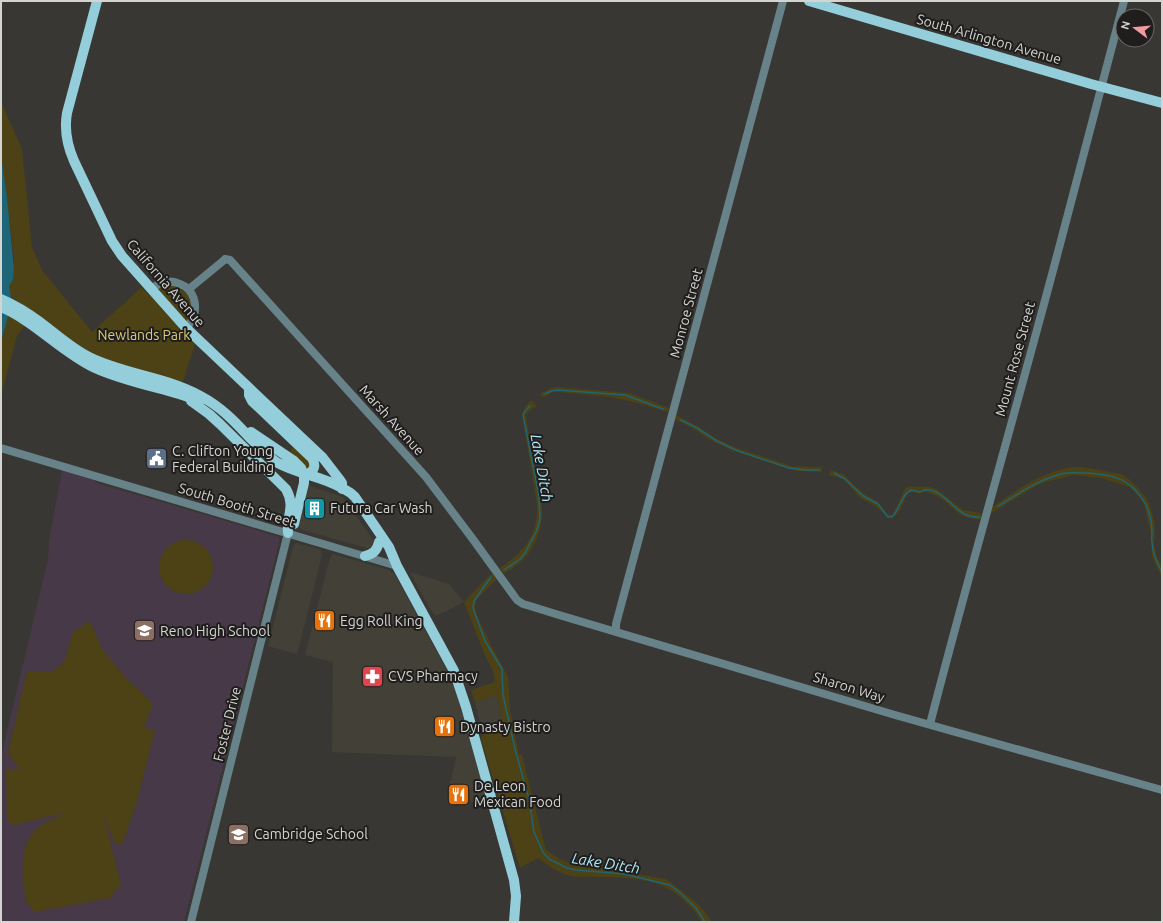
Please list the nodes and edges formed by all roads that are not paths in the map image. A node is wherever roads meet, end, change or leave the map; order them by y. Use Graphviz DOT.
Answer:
graph roads {
  1 [pos="97,1"];
  2 [pos="783,1"];
  3 [pos="809,1"];
  4 [pos="1124,1"];
  5 [pos="1101,86"];
  6 [pos="1162,103"];
  7 [pos="151,289"];
  8 [pos="189,289"];
  9 [pos="1,300"];
  10 [pos="1,307"];
  11 [pos="22,314"];
  12 [pos="186,328"];
  13 [pos="249,388"];
  14 [pos="183,396"];
  15 [pos="230,417"];
  16 [pos="1,448"];
  17 [pos="304,477"];
  18 [pos="342,489"];
  19 [pos="288,533"];
  20 [pos="379,542"];
  21 [pos="365,556"];
  22 [pos="397,566"];
  23 [pos="529,606"];
  24 [pos="616,632"];
  25 [pos="930,724"];
  26 [pos="1162,790"];
  27 [pos="191,922"];
  28 [pos="514,922"];
  1 -- 7 [label="main road, California Avenue"];
  2 -- 24 [label="street, Monroe Street"];
  3 -- 5 [label="main road, South Arlington Avenue"];
  4 -- 5 [label="street, Mount Rose Street"];
  5 -- 6 [label="main road, South Arlington Avenue"];
  5 -- 25 [label="street, Mount Rose Street"];
  7 -- 8 [label="street"];
  7 -- 12 [label="main road, California Avenue"];
  8 -- 12 [label="street"];
  8 -- 23 [label="street, Marsh Avenue"];
  9 -- 11 [label="main road"];
  10 -- 11 [label="main road"];
  11 -- 14 [label="main road"];
  11 -- 15 [label="main road"];
  12 -- 13 [label="main road, California Avenue"];
  13 -- 17 [label="main road"];
  13 -- 18 [label="main road, California Avenue"];
  14 -- 17 [label="main road"];
  14 -- 19 [label="main road"];
  15 -- 17 [label="main road"];
  15 -- 19 [label="main road"];
  16 -- 19 [label="street, South Booth Street"];
  17 -- 18 [label="main road"];
  18 -- 20 [label="main road, California Avenue"];
  18 -- 22 [label="main road, California Avenue"];
  19 -- 21 [label="street, South Booth Street"];
  19 -- 27 [label="street, Foster Drive"];
  20 -- 21 [label="main road"];
  20 -- 22 [label="main road, California Avenue"];
  21 -- 22 [label="street, South Booth Street"];
  22 -- 28 [label="main road, California Avenue"];
  23 -- 24 [label="street, Sharon Way"];
  24 -- 25 [label="street, Sharon Way"];
  25 -- 26 [label="street, Sharon Way"];
}
